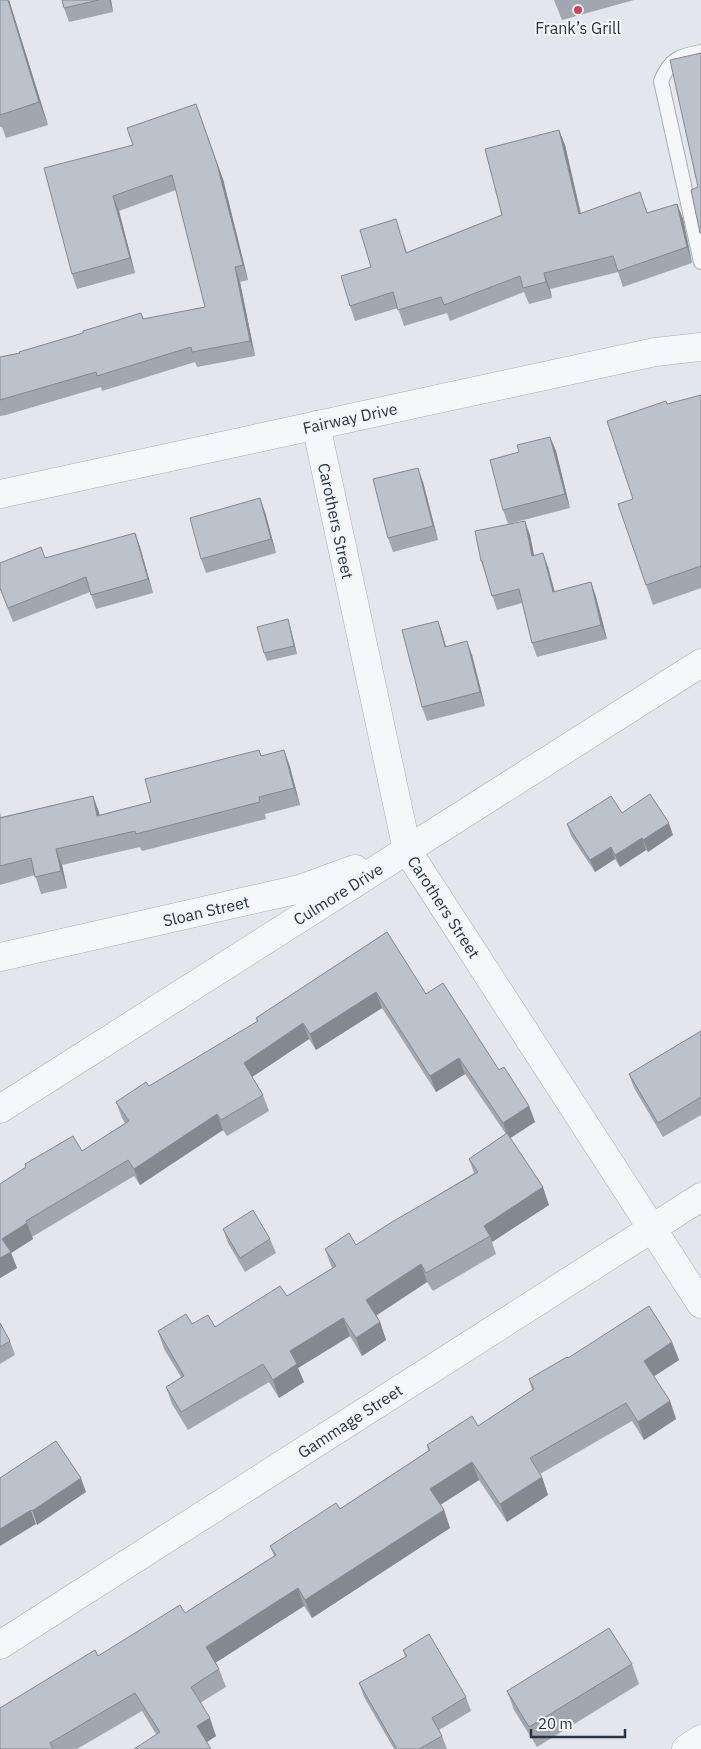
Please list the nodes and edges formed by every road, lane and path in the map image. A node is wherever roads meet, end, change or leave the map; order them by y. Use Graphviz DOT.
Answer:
graph roads {
  1 [pos="701,52"];
  2 [pos="701,262"];
  3 [pos="701,347"];
  4 [pos="316,425"];
  5 [pos="0,494"];
  6 [pos="701,663"];
  7 [pos="407,850"];
  8 [pos="0,957"];
  9 [pos="0,1109"];
  10 [pos="701,1197"];
  11 [pos="651,1228"];
  12 [pos="701,1304"];
  13 [pos="0,1645"];
  14 [pos="701,1739"];
  15 [pos="686,1749"];
  1 -- 2 [label="lane"];
  3 -- 4 [label="street, Fairway Drive"];
  4 -- 5 [label="street, Fairway Drive"];
  4 -- 7 [label="street, Carothers Street"];
  6 -- 7 [label="street, Culmore Drive"];
  7 -- 8 [label="street, Sloan Street"];
  7 -- 9 [label="street, Culmore Drive"];
  7 -- 11 [label="street, Carothers Street"];
  10 -- 11 [label="street, Gammage Street"];
  11 -- 12 [label="street, Carothers Street"];
  11 -- 13 [label="street, Gammage Street"];
  14 -- 15 [label="street"];
}
